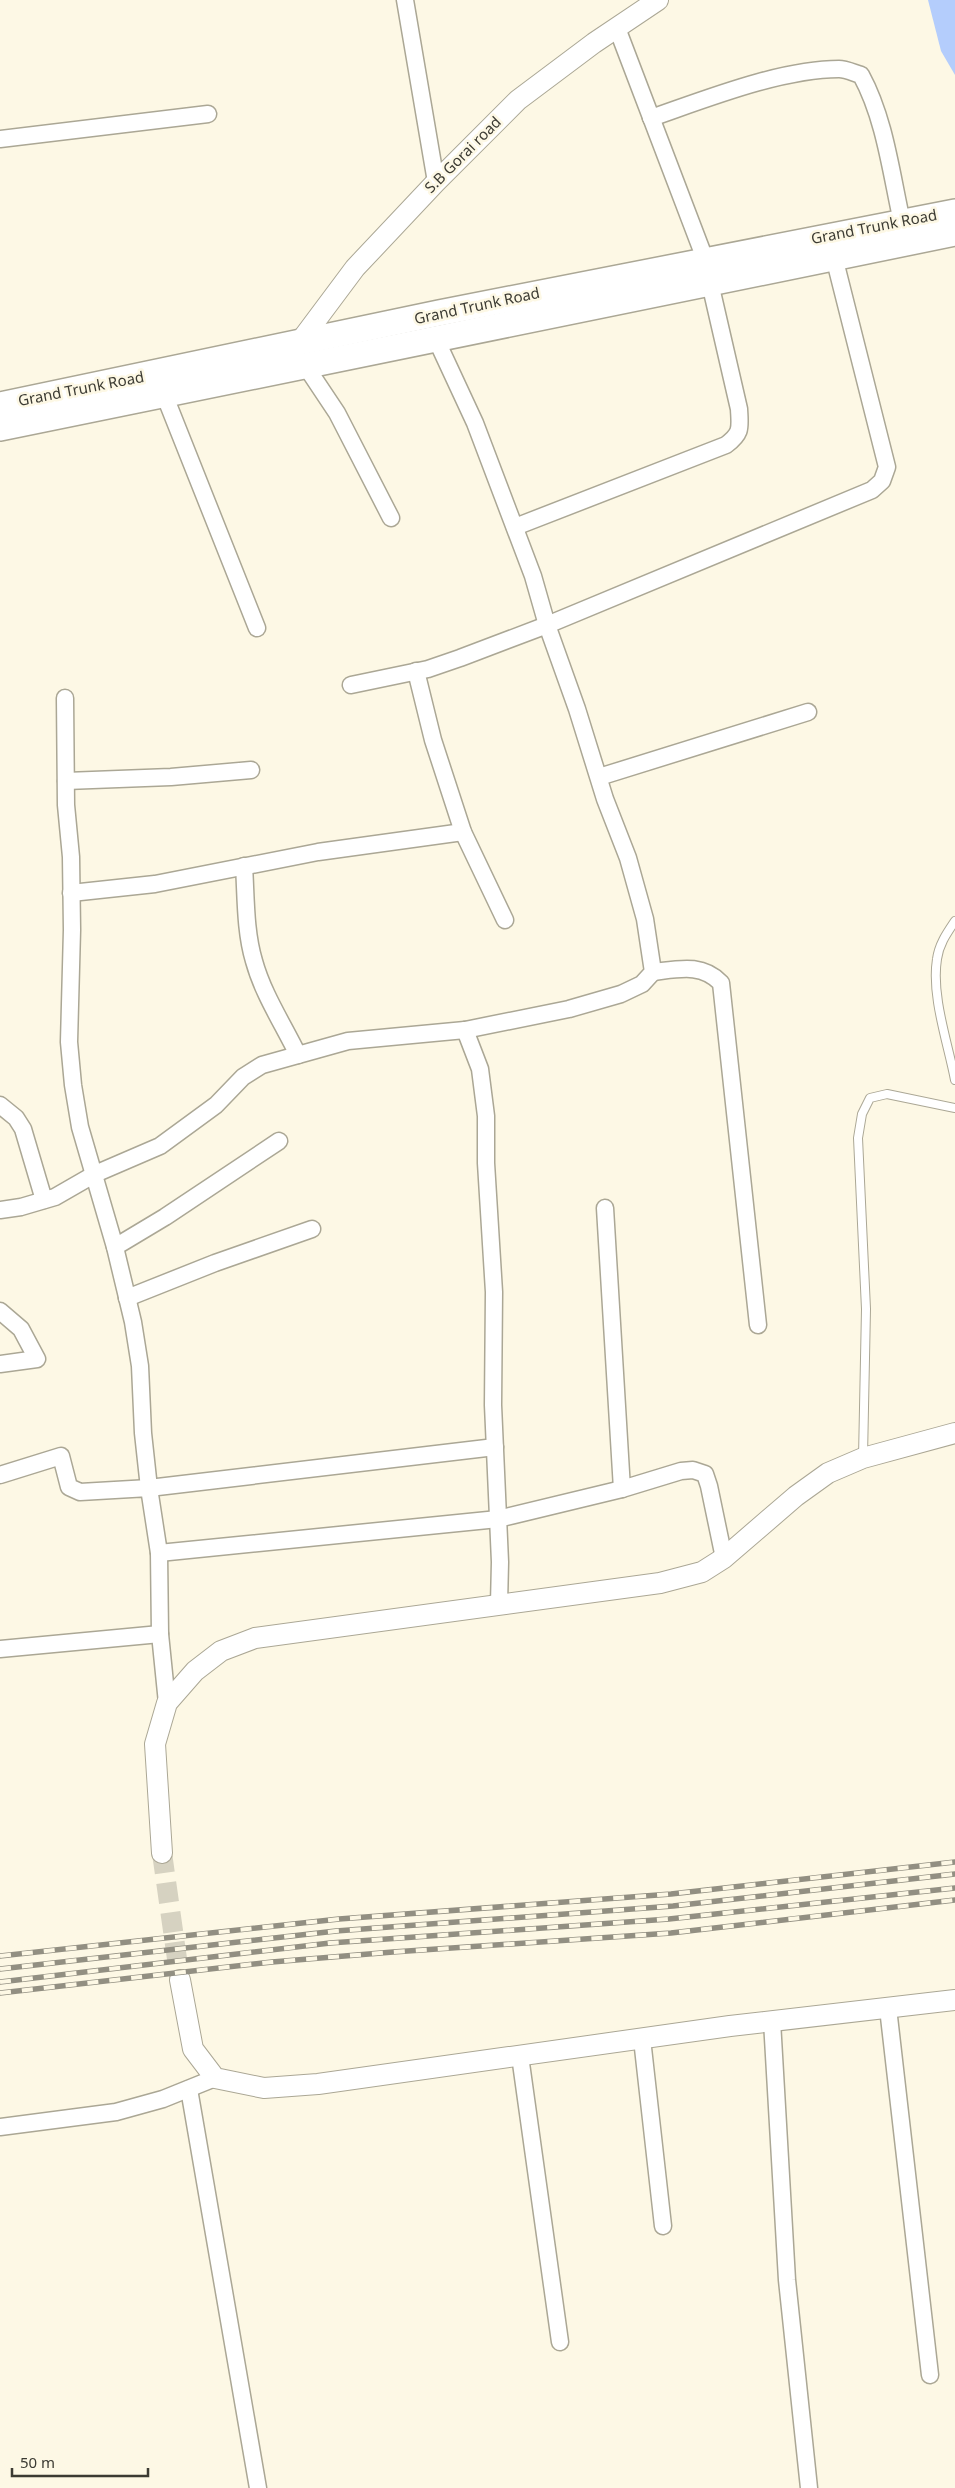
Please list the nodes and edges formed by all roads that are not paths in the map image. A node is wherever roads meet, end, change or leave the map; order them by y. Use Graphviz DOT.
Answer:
graph roads {
  1 [pos="405,0"];
  2 [pos="658,0"];
  3 [pos="617,28"];
  4 [pos="208,114"];
  5 [pos="651,118"];
  6 [pos="0,139"];
  7 [pos="436,182"];
  8 [pos="955,212"];
  9 [pos="902,222"];
  10 [pos="955,233"];
  11 [pos="834,258"];
  12 [pos="708,271"];
  13 [pos="436,339"];
  14 [pos="302,354"];
  15 [pos="164,394"];
  16 [pos="0,405"];
  17 [pos="0,428"];
  18 [pos="391,518"];
  19 [pos="514,527"];
  20 [pos="546,624"];
  21 [pos="256,628"];
  22 [pos="416,671"];
  23 [pos="351,685"];
  24 [pos="65,698"];
  25 [pos="808,712"];
  26 [pos="251,770"];
  27 [pos="599,777"];
  28 [pos="66,781"];
  29 [pos="463,832"];
  30 [pos="244,866"];
  31 [pos="71,894"];
  32 [pos="505,920"];
  33 [pos="955,921"];
  34 [pos="653,972"];
  35 [pos="465,1030"];
  36 [pos="298,1054"];
  37 [pos="955,1080"];
  38 [pos="0,1105"];
  39 [pos="955,1108"];
  40 [pos="279,1141"];
  41 [pos="95,1174"];
  42 [pos="44,1200"];
  43 [pos="606,1208"];
  44 [pos="0,1210"];
  45 [pos="312,1229"];
  46 [pos="115,1247"];
  47 [pos="127,1298"];
  48 [pos="0,1311"];
  49 [pos="758,1325"];
  50 [pos="0,1364"];
  51 [pos="955,1433"];
  52 [pos="495,1447"];
  53 [pos="863,1458"];
  54 [pos="0,1475"];
  55 [pos="149,1488"];
  56 [pos="622,1489"];
  57 [pos="498,1519"];
  58 [pos="159,1553"];
  59 [pos="724,1558"];
  60 [pos="499,1604"];
  61 [pos="160,1634"];
  62 [pos="0,1649"];
  63 [pos="167,1703"];
  64 [pos="162,1853"];
  65 [pos="180,1980"];
  66 [pos="955,2000"];
  67 [pos="888,2008"];
  68 [pos="772,2021"];
  69 [pos="642,2039"];
  70 [pos="520,2056"];
  71 [pos="215,2078"];
  72 [pos="188,2089"];
  73 [pos="0,2127"];
  74 [pos="664,2226"];
  75 [pos="560,2342"];
  76 [pos="930,2375"];
  77 [pos="258,2488"];
  78 [pos="809,2488"];
  1 -- 7 [label="street"];
  2 -- 3 [label="street, S.B Gorai road"];
  3 -- 5 [label="street"];
  3 -- 7 [label="street, S.B Gorai road"];
  4 -- 6 [label="street"];
  5 -- 9 [label="street"];
  5 -- 12 [label="street"];
  7 -- 14 [label="street, S.B Gorai road"];
  8 -- 9 [label="main road, Grand Trunk Road"];
  9 -- 12 [label="main road, Grand Trunk Road"];
  10 -- 11 [label="main road"];
  11 -- 12 [label="main road"];
  11 -- 20 [label="street"];
  12 -- 13 [label="main road"];
  12 -- 14 [label="main road, Grand Trunk Road"];
  12 -- 19 [label="street"];
  13 -- 14 [label="main road"];
  13 -- 19 [label="street"];
  14 -- 15 [label="main road"];
  14 -- 16 [label="main road, Grand Trunk Road"];
  14 -- 18 [label="street"];
  15 -- 17 [label="main road"];
  15 -- 21 [label="street"];
  19 -- 20 [label="street"];
  20 -- 22 [label="street"];
  20 -- 27 [label="street"];
  22 -- 23 [label="street"];
  22 -- 29 [label="street"];
  24 -- 28 [label="street"];
  25 -- 27 [label="street"];
  26 -- 28 [label="street"];
  27 -- 34 [label="street"];
  28 -- 31 [label="street"];
  29 -- 30 [label="street"];
  29 -- 32 [label="street"];
  30 -- 31 [label="street"];
  30 -- 36 [label="street"];
  31 -- 41 [label="street"];
  33 -- 37 [label="lane"];
  34 -- 35 [label="street"];
  34 -- 49 [label="street"];
  35 -- 36 [label="street"];
  35 -- 52 [label="street"];
  36 -- 41 [label="street"];
  38 -- 42 [label="street"];
  39 -- 53 [label="lane"];
  40 -- 46 [label="street"];
  41 -- 42 [label="street"];
  41 -- 46 [label="street"];
  42 -- 44 [label="street"];
  43 -- 56 [label="street"];
  45 -- 47 [label="street"];
  46 -- 47 [label="street"];
  47 -- 55 [label="street"];
  48 -- 50 [label="street"];
  51 -- 53 [label="street"];
  52 -- 55 [label="street"];
  52 -- 57 [label="street"];
  53 -- 59 [label="street"];
  54 -- 55 [label="street"];
  55 -- 58 [label="street"];
  56 -- 57 [label="street"];
  56 -- 59 [label="street"];
  57 -- 58 [label="street"];
  57 -- 60 [label="street"];
  58 -- 61 [label="street"];
  59 -- 60 [label="street"];
  60 -- 63 [label="street"];
  61 -- 62 [label="street"];
  61 -- 63 [label="street"];
  63 -- 64 [label="street"];
  65 -- 71 [label="street"];
  66 -- 67 [label="street"];
  67 -- 68 [label="street"];
  67 -- 76 [label="street"];
  68 -- 69 [label="street"];
  68 -- 78 [label="street"];
  69 -- 70 [label="street"];
  69 -- 74 [label="street"];
  70 -- 71 [label="street"];
  70 -- 75 [label="street"];
  71 -- 72 [label="street"];
  72 -- 73 [label="street"];
  72 -- 77 [label="street"];
}
